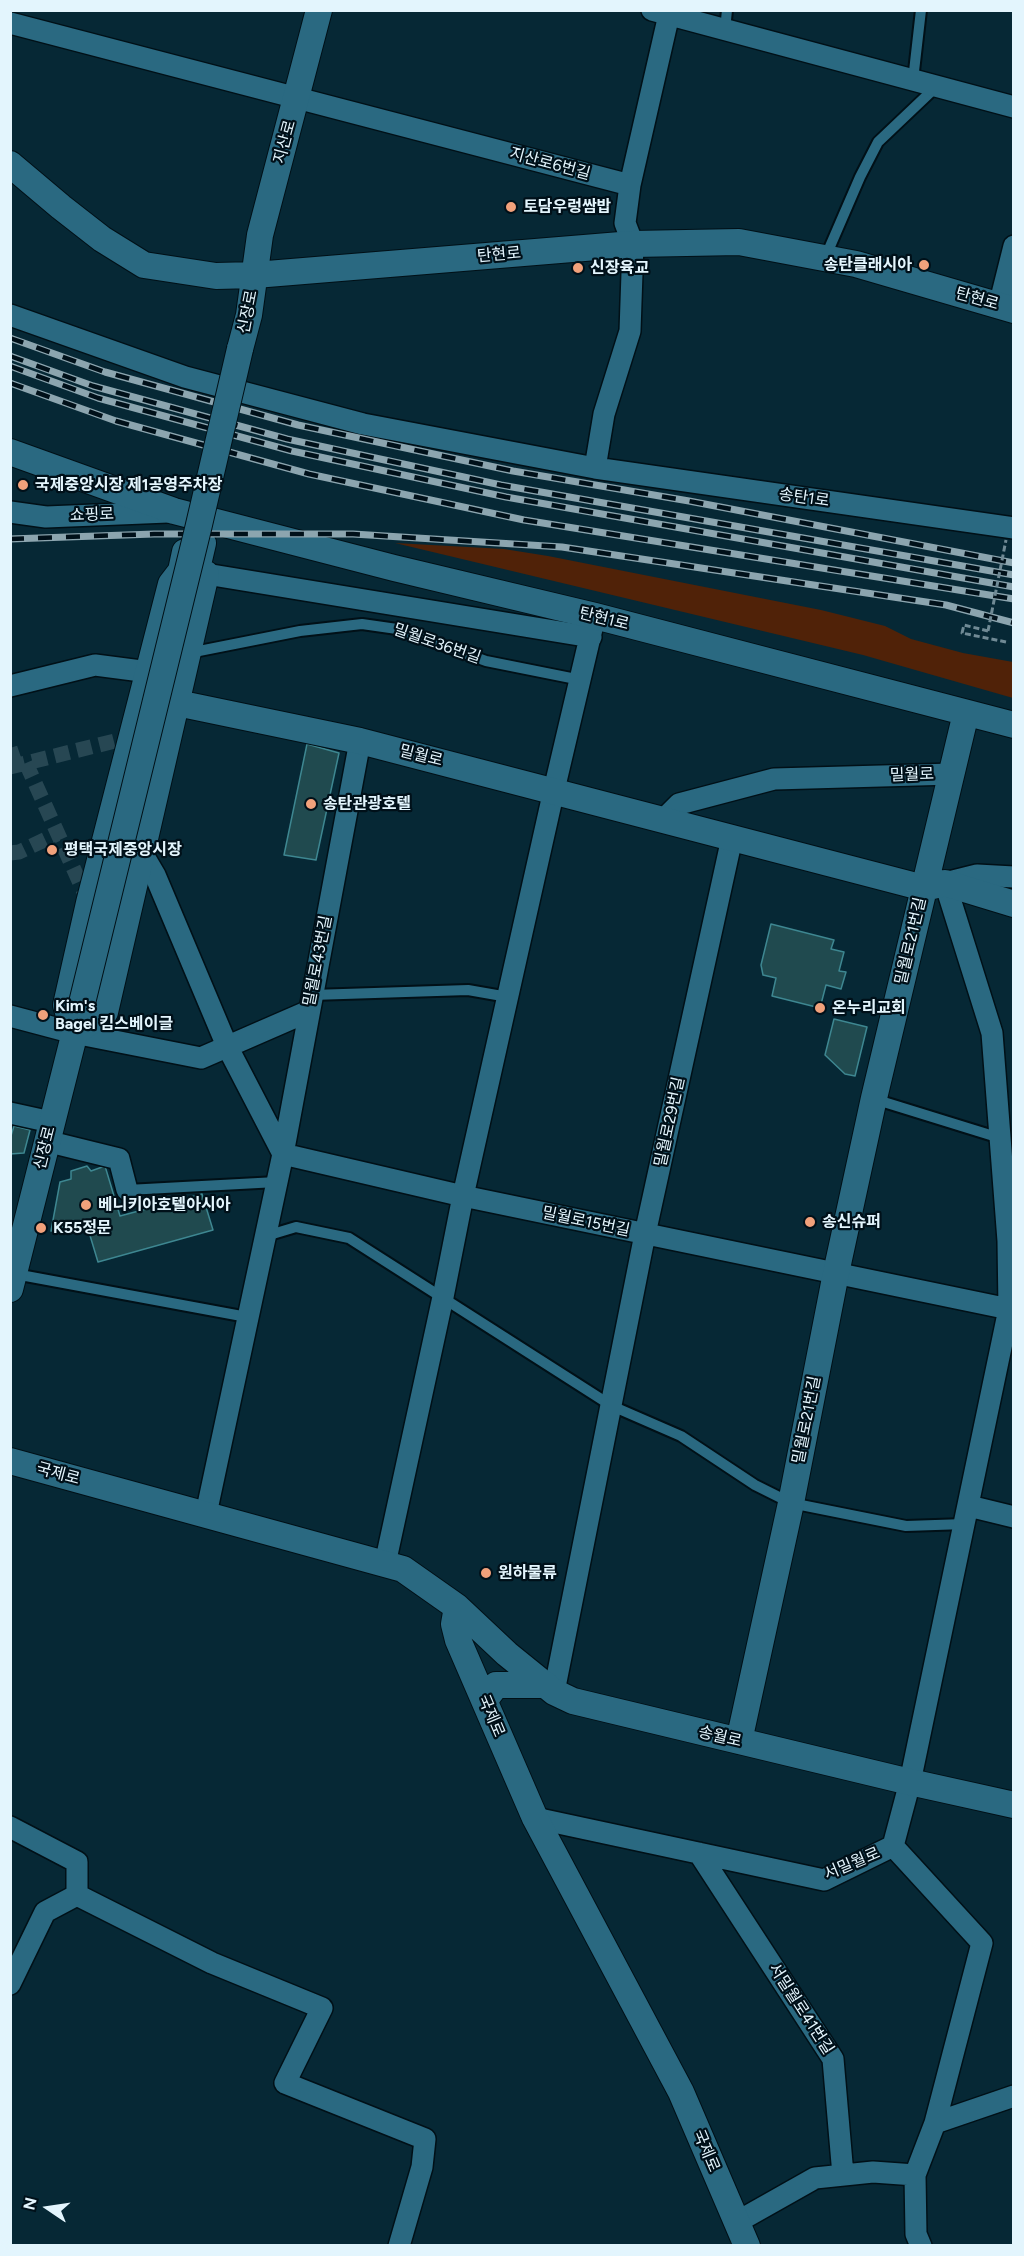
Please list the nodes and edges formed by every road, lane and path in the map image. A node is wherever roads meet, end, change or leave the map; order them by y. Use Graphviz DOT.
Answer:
graph roads {
  1 [pos="319,10"];
  2 [pos="921,10"];
  3 [pos="663,12"];
  4 [pos="726,20"];
  5 [pos="10,23"];
  6 [pos="913,80"];
  7 [pos="937,86"];
  8 [pos="297,98"];
  9 [pos="1014,107"];
  10 [pos="10,164"];
  11 [pos="630,184"];
  12 [pos="633,244"];
  13 [pos="1014,246"];
  14 [pos="825,258"];
  15 [pos="255,274"];
  16 [pos="1006,308"];
  17 [pos="10,315"];
  18 [pos="10,452"];
  19 [pos="595,468"];
  20 [pos="10,512"];
  21 [pos="192,516"];
  22 [pos="1010,534"];
  23 [pos="206,574"];
  24 [pos="593,627"];
  25 [pos="1006,642"];
  26 [pos="187,654"];
  27 [pos="149,672"];
  28 [pos="580,680"];
  29 [pos="10,686"];
  30 [pos="177,703"];
  31 [pos="966,713"];
  32 [pos="1014,726"];
  33 [pos="360,741"];
  34 [pos="953,774"];
  35 [pos="554,790"];
  36 [pos="664,819"];
  37 [pos="732,838"];
  38 [pos="142,853"];
  39 [pos="1014,877"];
  40 [pos="934,886"];
  41 [pos="1014,904"];
  42 [pos="508,997"];
  43 [pos="310,1003"];
  44 [pos="10,1016"];
  45 [pos="74,1033"];
  46 [pos="227,1046"];
  47 [pos="874,1098"];
  48 [pos="10,1113"];
  49 [pos="49,1131"];
  50 [pos="1000,1138"];
  51 [pos="283,1154"];
  52 [pos="277,1182"];
  53 [pos="127,1190"];
  54 [pos="463,1196"];
  55 [pos="20,1212"];
  56 [pos="645,1234"];
  57 [pos="266,1236"];
  58 [pos="836,1274"];
  59 [pos="13,1282"];
  60 [pos="443,1297"];
  61 [pos="1011,1300"];
  62 [pos="247,1317"];
  63 [pos="612,1406"];
  64 [pos="10,1461"];
  65 [pos="791,1503"];
  66 [pos="206,1514"];
  67 [pos="967,1515"];
  68 [pos="1014,1517"];
  69 [pos="385,1564"];
  70 [pos="457,1606"];
  71 [pos="550,1688"];
  72 [pos="485,1700"];
  73 [pos="739,1741"];
  74 [pos="910,1782"];
  75 [pos="1012,1807"];
  76 [pos="535,1818"];
  77 [pos="10,1827"];
  78 [pos="893,1846"];
  79 [pos="699,1853"];
  80 [pos="77,1895"];
  81 [pos="10,1983"];
  82 [pos="1014,2096"];
  83 [pos="935,2123"];
  84 [pos="843,2175"];
  85 [pos="915,2175"];
  86 [pos="737,2222"];
  87 [pos="399,2246"];
  88 [pos="747,2246"];
  89 [pos="921,2246"];
  1 -- 8 [label="street, 지산로"];
  2 -- 6 [label="lane"];
  3 -- 4 [label="street"];
  3 -- 11 [label="street"];
  4 -- 6 [label="street"];
  5 -- 8 [label="street, 지산로6번길"];
  6 -- 7 [label="street"];
  7 -- 9 [label="street"];
  7 -- 14 [label="lane"];
  8 -- 11 [label="street, 지산로6번길"];
  8 -- 15 [label="street, 지산로"];
  10 -- 15 [label="street, 탄현로"];
  11 -- 12 [label="street"];
  12 -- 14 [label="street, 탄현로"];
  12 -- 15 [label="street, 탄현로"];
  12 -- 19 [label="street"];
  13 -- 16 [label="street"];
  14 -- 16 [label="street, 탄현로"];
  15 -- 45 [label="street, 신장로, bridge"];
  17 -- 19 [label="street, 송탄1로"];
  18 -- 21 [label="street, 쇼핑로"];
  19 -- 22 [label="street, 송탄1로"];
  20 -- 21 [label="street, 쇼핑로"];
  21 -- 23 [label="street"];
  21 -- 24 [label="street, 탄현1로"];
  21 -- 27 [label="street"];
  22 -- 25 [label="path, bridge"];
  23 -- 24 [label="street"];
  23 -- 26 [label="street"];
  24 -- 28 [label="street"];
  24 -- 31 [label="street, 탄현1로"];
  26 -- 28 [label="lane, 밀월로36번길"];
  26 -- 30 [label="street"];
  27 -- 29 [label="street"];
  27 -- 45 [label="street"];
  28 -- 35 [label="street"];
  30 -- 33 [label="street, 밀월로"];
  30 -- 38 [label="street"];
  31 -- 32 [label="street, 탄현1로"];
  31 -- 34 [label="street, 밀월로"];
  33 -- 35 [label="street, 밀월로"];
  33 -- 43 [label="street, 밀월로43번길"];
  34 -- 36 [label="street, 밀월로"];
  34 -- 40 [label="street, 밀월로"];
  35 -- 36 [label="street, 밀월로"];
  35 -- 42 [label="street"];
  36 -- 37 [label="street, 밀월로"];
  37 -- 40 [label="street, 밀월로"];
  37 -- 56 [label="street, 밀월로29번길"];
  38 -- 45 [label="street"];
  38 -- 46 [label="street"];
  39 -- 40 [label="street"];
  40 -- 41 [label="street, 밀월로"];
  40 -- 47 [label="street, 밀월로21번길"];
  40 -- 50 [label="street"];
  42 -- 43 [label="lane"];
  42 -- 54 [label="street"];
  43 -- 46 [label="street"];
  43 -- 51 [label="street, 밀월로43번길"];
  44 -- 45 [label="street"];
  45 -- 46 [label="street"];
  45 -- 49 [label="street, 신장로"];
  46 -- 51 [label="street"];
  47 -- 50 [label="lane"];
  47 -- 58 [label="street, 밀월로21번길"];
  48 -- 49 [label="street"];
  49 -- 53 [label="street"];
  49 -- 55 [label="street, 신장로"];
  50 -- 61 [label="street"];
  51 -- 52 [label="street, 밀월로43번길"];
  51 -- 54 [label="street, 밀월로15번길"];
  52 -- 53 [label="lane"];
  52 -- 57 [label="street, 밀월로43번길"];
  54 -- 56 [label="street, 밀월로15번길"];
  54 -- 60 [label="street"];
  55 -- 59 [label="street, 신장로"];
  56 -- 58 [label="street, 밀월로15번길"];
  56 -- 63 [label="street, 밀월로29번길"];
  57 -- 60 [label="lane"];
  57 -- 62 [label="street, 밀월로43번길"];
  58 -- 61 [label="street, 밀월로15번길"];
  58 -- 65 [label="street, 밀월로21번길"];
  59 -- 62 [label="lane"];
  60 -- 63 [label="lane"];
  60 -- 69 [label="street"];
  61 -- 67 [label="street"];
  62 -- 66 [label="street, 밀월로43번길"];
  63 -- 65 [label="lane"];
  63 -- 71 [label="street, 밀월로29번길"];
  64 -- 66 [label="street, 국제로"];
  65 -- 67 [label="lane"];
  65 -- 73 [label="street, 밀월로21번길"];
  66 -- 69 [label="street, 국제로"];
  67 -- 68 [label="street"];
  67 -- 74 [label="street"];
  69 -- 70 [label="street, 국제로"];
  70 -- 71 [label="street, 송월로"];
  70 -- 72 [label="street, 국제로"];
  71 -- 72 [label="street"];
  71 -- 73 [label="street, 송월로"];
  72 -- 76 [label="street, 국제로"];
  73 -- 74 [label="street, 송월로"];
  74 -- 75 [label="street, 송월로"];
  74 -- 78 [label="street"];
  76 -- 79 [label="street, 서밀월로"];
  76 -- 86 [label="street, 국제로"];
  77 -- 80 [label="street"];
  78 -- 79 [label="street, 서밀월로"];
  78 -- 83 [label="street, 서밀월로"];
  79 -- 84 [label="street, 서밀월로41번길"];
  80 -- 81 [label="street"];
  80 -- 87 [label="street"];
  82 -- 83 [label="street"];
  83 -- 85 [label="street, 서밀월로"];
  84 -- 85 [label="street"];
  84 -- 86 [label="street"];
  85 -- 89 [label="street, 서밀월로"];
  86 -- 88 [label="street, 국제로"];
}
